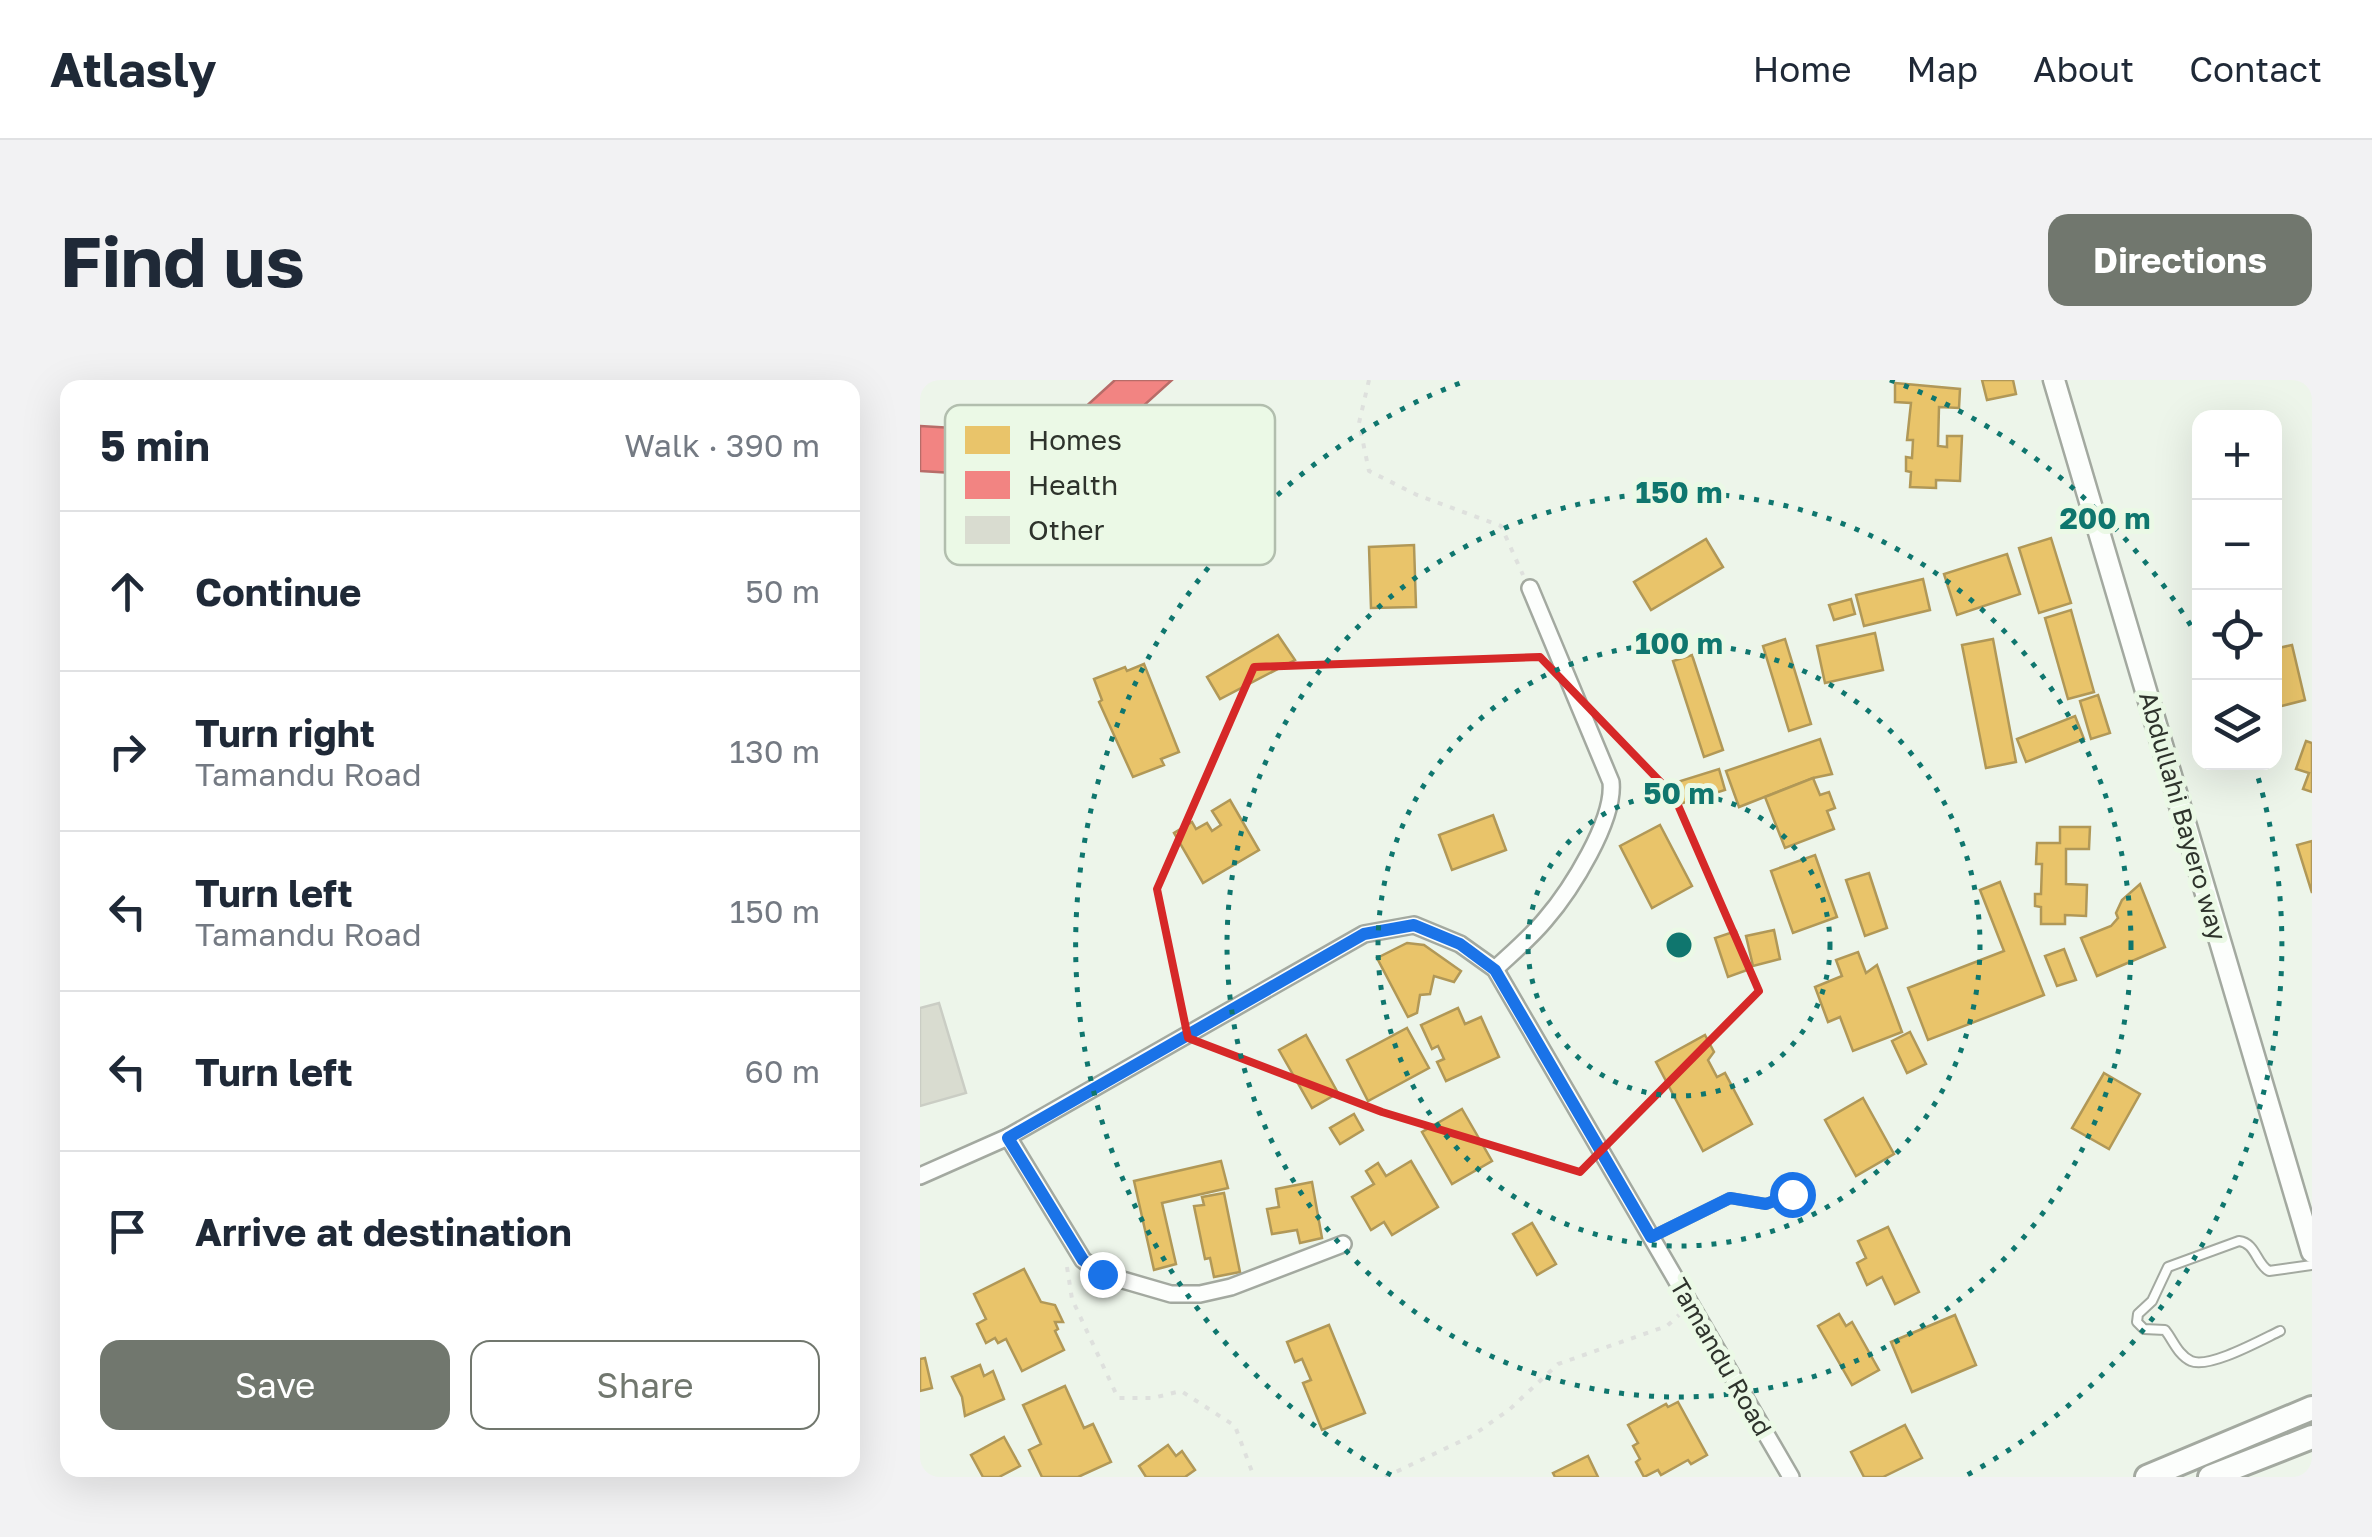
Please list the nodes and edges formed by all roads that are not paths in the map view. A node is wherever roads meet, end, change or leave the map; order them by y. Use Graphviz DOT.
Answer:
graph roads {
  1 [pos="2054,380"];
  2 [pos="1530,588"];
  3 [pos="1495,970"];
  4 [pos="1008,1138"];
  5 [pos="920,1176"];
  6 [pos="1792,1194"];
  7 [pos="2307,1217"];
  8 [pos="1651,1237"];
  9 [pos="1343,1244"];
  10 [pos="2312,1252"];
  11 [pos="2312,1265"];
  12 [pos="2280,1331"];
  13 [pos="2312,1408"];
  14 [pos="2312,1437"];
  15 [pos="1792,1477"];
  16 [pos="2147,1477"];
  17 [pos="2210,1477"];
  1 -- 7 [label="street, Abdullahi Bayero way"];
  2 -- 3 [label="street"];
  3 -- 4 [label="street, Tamandu Road"];
  3 -- 8 [label="street, Tamandu Road"];
  4 -- 5 [label="street, Tamandu Road"];
  4 -- 9 [label="street"];
  6 -- 8 [label="lane"];
  7 -- 10 [label="street, Abdullahi Bayero way"];
  8 -- 15 [label="street, Tamandu Road"];
  11 -- 12 [label="lane"];
  13 -- 16 [label="main road"];
  14 -- 17 [label="main road"];
}
